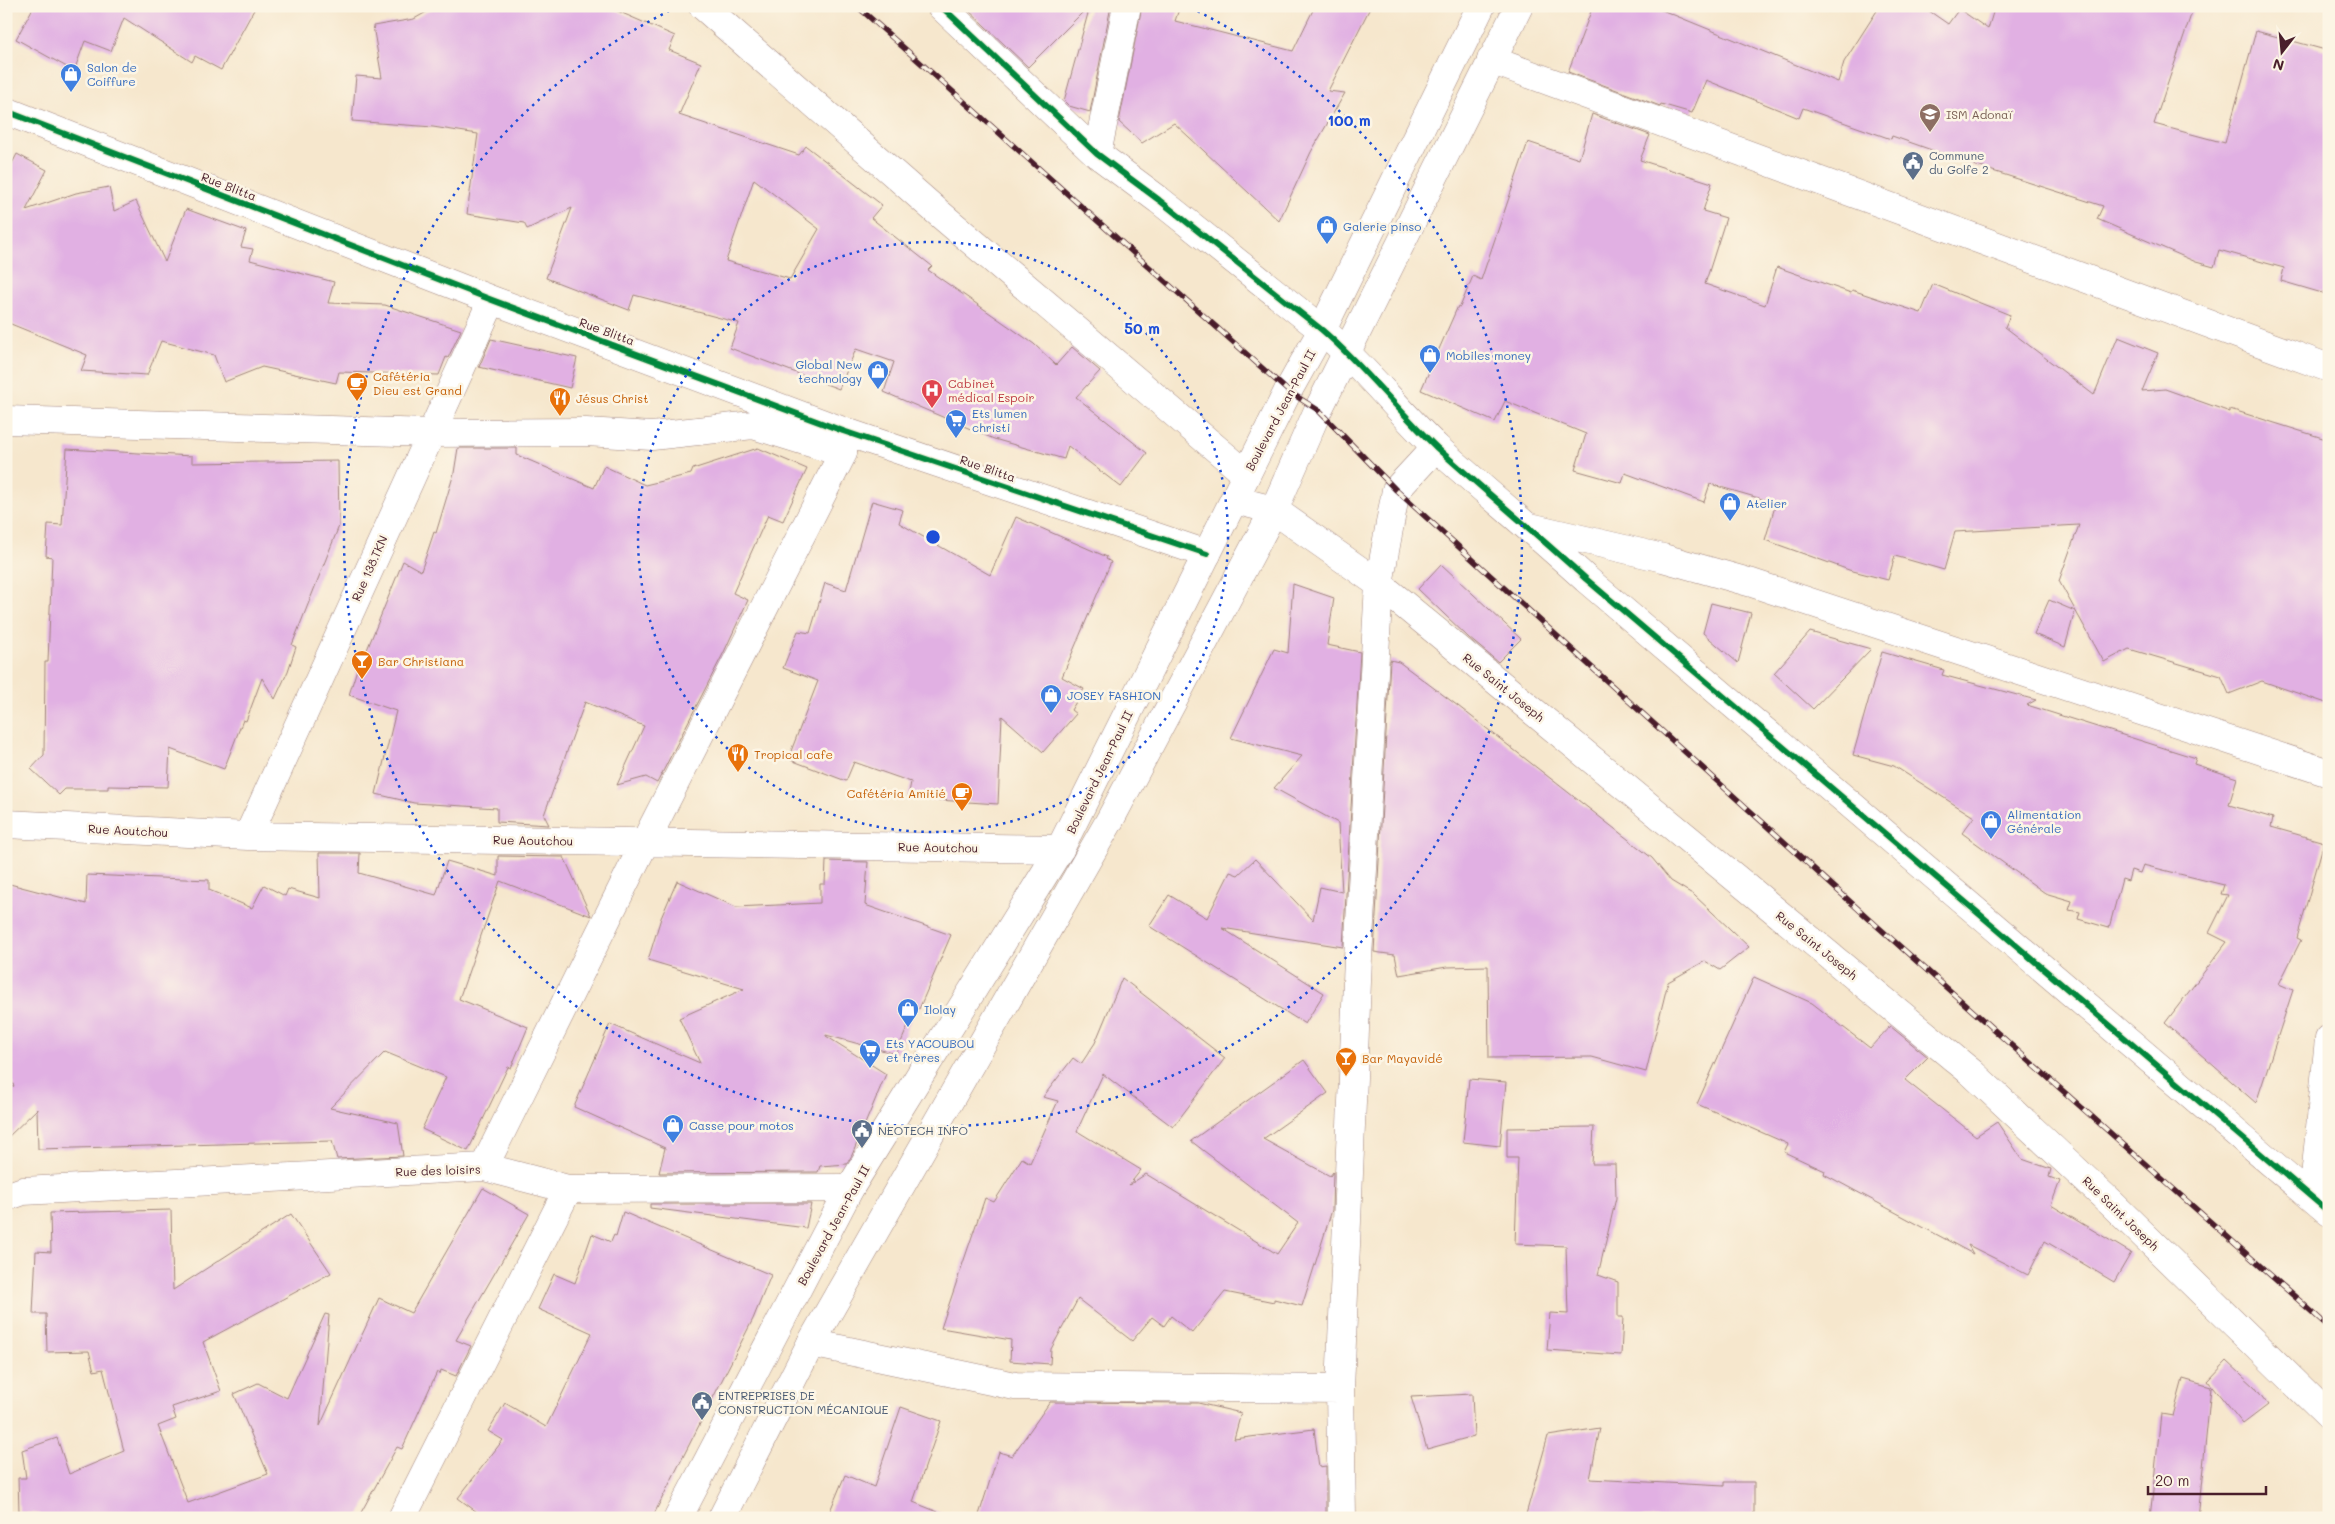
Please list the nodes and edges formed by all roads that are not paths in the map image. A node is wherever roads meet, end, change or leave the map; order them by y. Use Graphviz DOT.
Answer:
graph roads {
  1 [pos="703,6"];
  2 [pos="941,6"];
  3 [pos="1127,6"];
  4 [pos="1481,6"];
  5 [pos="1519,6"];
  6 [pos="1491,60"];
  7 [pos="6,111"];
  8 [pos="1097,154"];
  9 [pos="492,300"];
  10 [pos="1322,330"];
  11 [pos="1348,352"];
  12 [pos="2329,368"];
  13 [pos="6,420"];
  14 [pos="430,433"];
  15 [pos="843,442"];
  16 [pos="1436,447"];
  17 [pos="1246,474"];
  18 [pos="1234,500"];
  19 [pos="1274,510"];
  20 [pos="1529,526"];
  21 [pos="1207,554"];
  22 [pos="1379,584"];
  23 [pos="2329,774"];
  24 [pos="6,824"];
  25 [pos="248,836"];
  26 [pos="645,842"];
  27 [pos="1060,849"];
  28 [pos="2329,1039"];
  29 [pos="484,1167"];
  30 [pos="850,1188"];
  31 [pos="568,1189"];
  32 [pos="15,1194"];
  33 [pos="2321,1204"];
  34 [pos="811,1343"];
  35 [pos="1340,1389"];
  36 [pos="2329,1416"];
  37 [pos="402,1518"];
  38 [pos="678,1518"];
  39 [pos="722,1518"];
  40 [pos="1342,1518"];
  1 -- 17 [label="street"];
  2 -- 8 [label="street"];
  3 -- 8 [label="street"];
  4 -- 10 [label="street, Boulevard Jean-Paul II"];
  5 -- 6 [label="street"];
  6 -- 11 [label="street"];
  6 -- 12 [label="street"];
  7 -- 9 [label="street, Rue Blitta"];
  8 -- 10 [label="street"];
  9 -- 14 [label="street, Rue 138.TKN"];
  9 -- 15 [label="street, Rue Blitta"];
  10 -- 11 [label="street"];
  10 -- 17 [label="street, Boulevard Jean-Paul II"];
  11 -- 16 [label="street"];
  11 -- 19 [label="street"];
  13 -- 14 [label="street"];
  14 -- 15 [label="street"];
  14 -- 25 [label="street, Rue 138.TKN"];
  15 -- 21 [label="street, Rue Blitta"];
  15 -- 26 [label="street"];
  16 -- 20 [label="street"];
  16 -- 22 [label="street"];
  17 -- 18 [label="street, Boulevard Jean-Paul II"];
  18 -- 19 [label="street"];
  18 -- 21 [label="street, Boulevard Jean-Paul II"];
  19 -- 22 [label="street, Rue Saint Joseph"];
  19 -- 34 [label="street"];
  20 -- 23 [label="street"];
  20 -- 33 [label="street"];
  21 -- 27 [label="street, Boulevard Jean-Paul II"];
  22 -- 35 [label="street"];
  22 -- 36 [label="street, Rue Saint Joseph"];
  24 -- 25 [label="street, Rue Aoutchou"];
  25 -- 26 [label="street, Rue Aoutchou"];
  26 -- 27 [label="street, Rue Aoutchou"];
  26 -- 29 [label="street"];
  27 -- 30 [label="street, Boulevard Jean-Paul II"];
  28 -- 33 [label="street"];
  29 -- 31 [label="street, Rue des loisirs"];
  29 -- 32 [label="street, Rue des loisirs"];
  30 -- 31 [label="street, Rue des loisirs"];
  30 -- 38 [label="street, Boulevard Jean-Paul II"];
  31 -- 37 [label="street"];
  34 -- 35 [label="street"];
  34 -- 39 [label="street"];
  35 -- 40 [label="street"];
}
